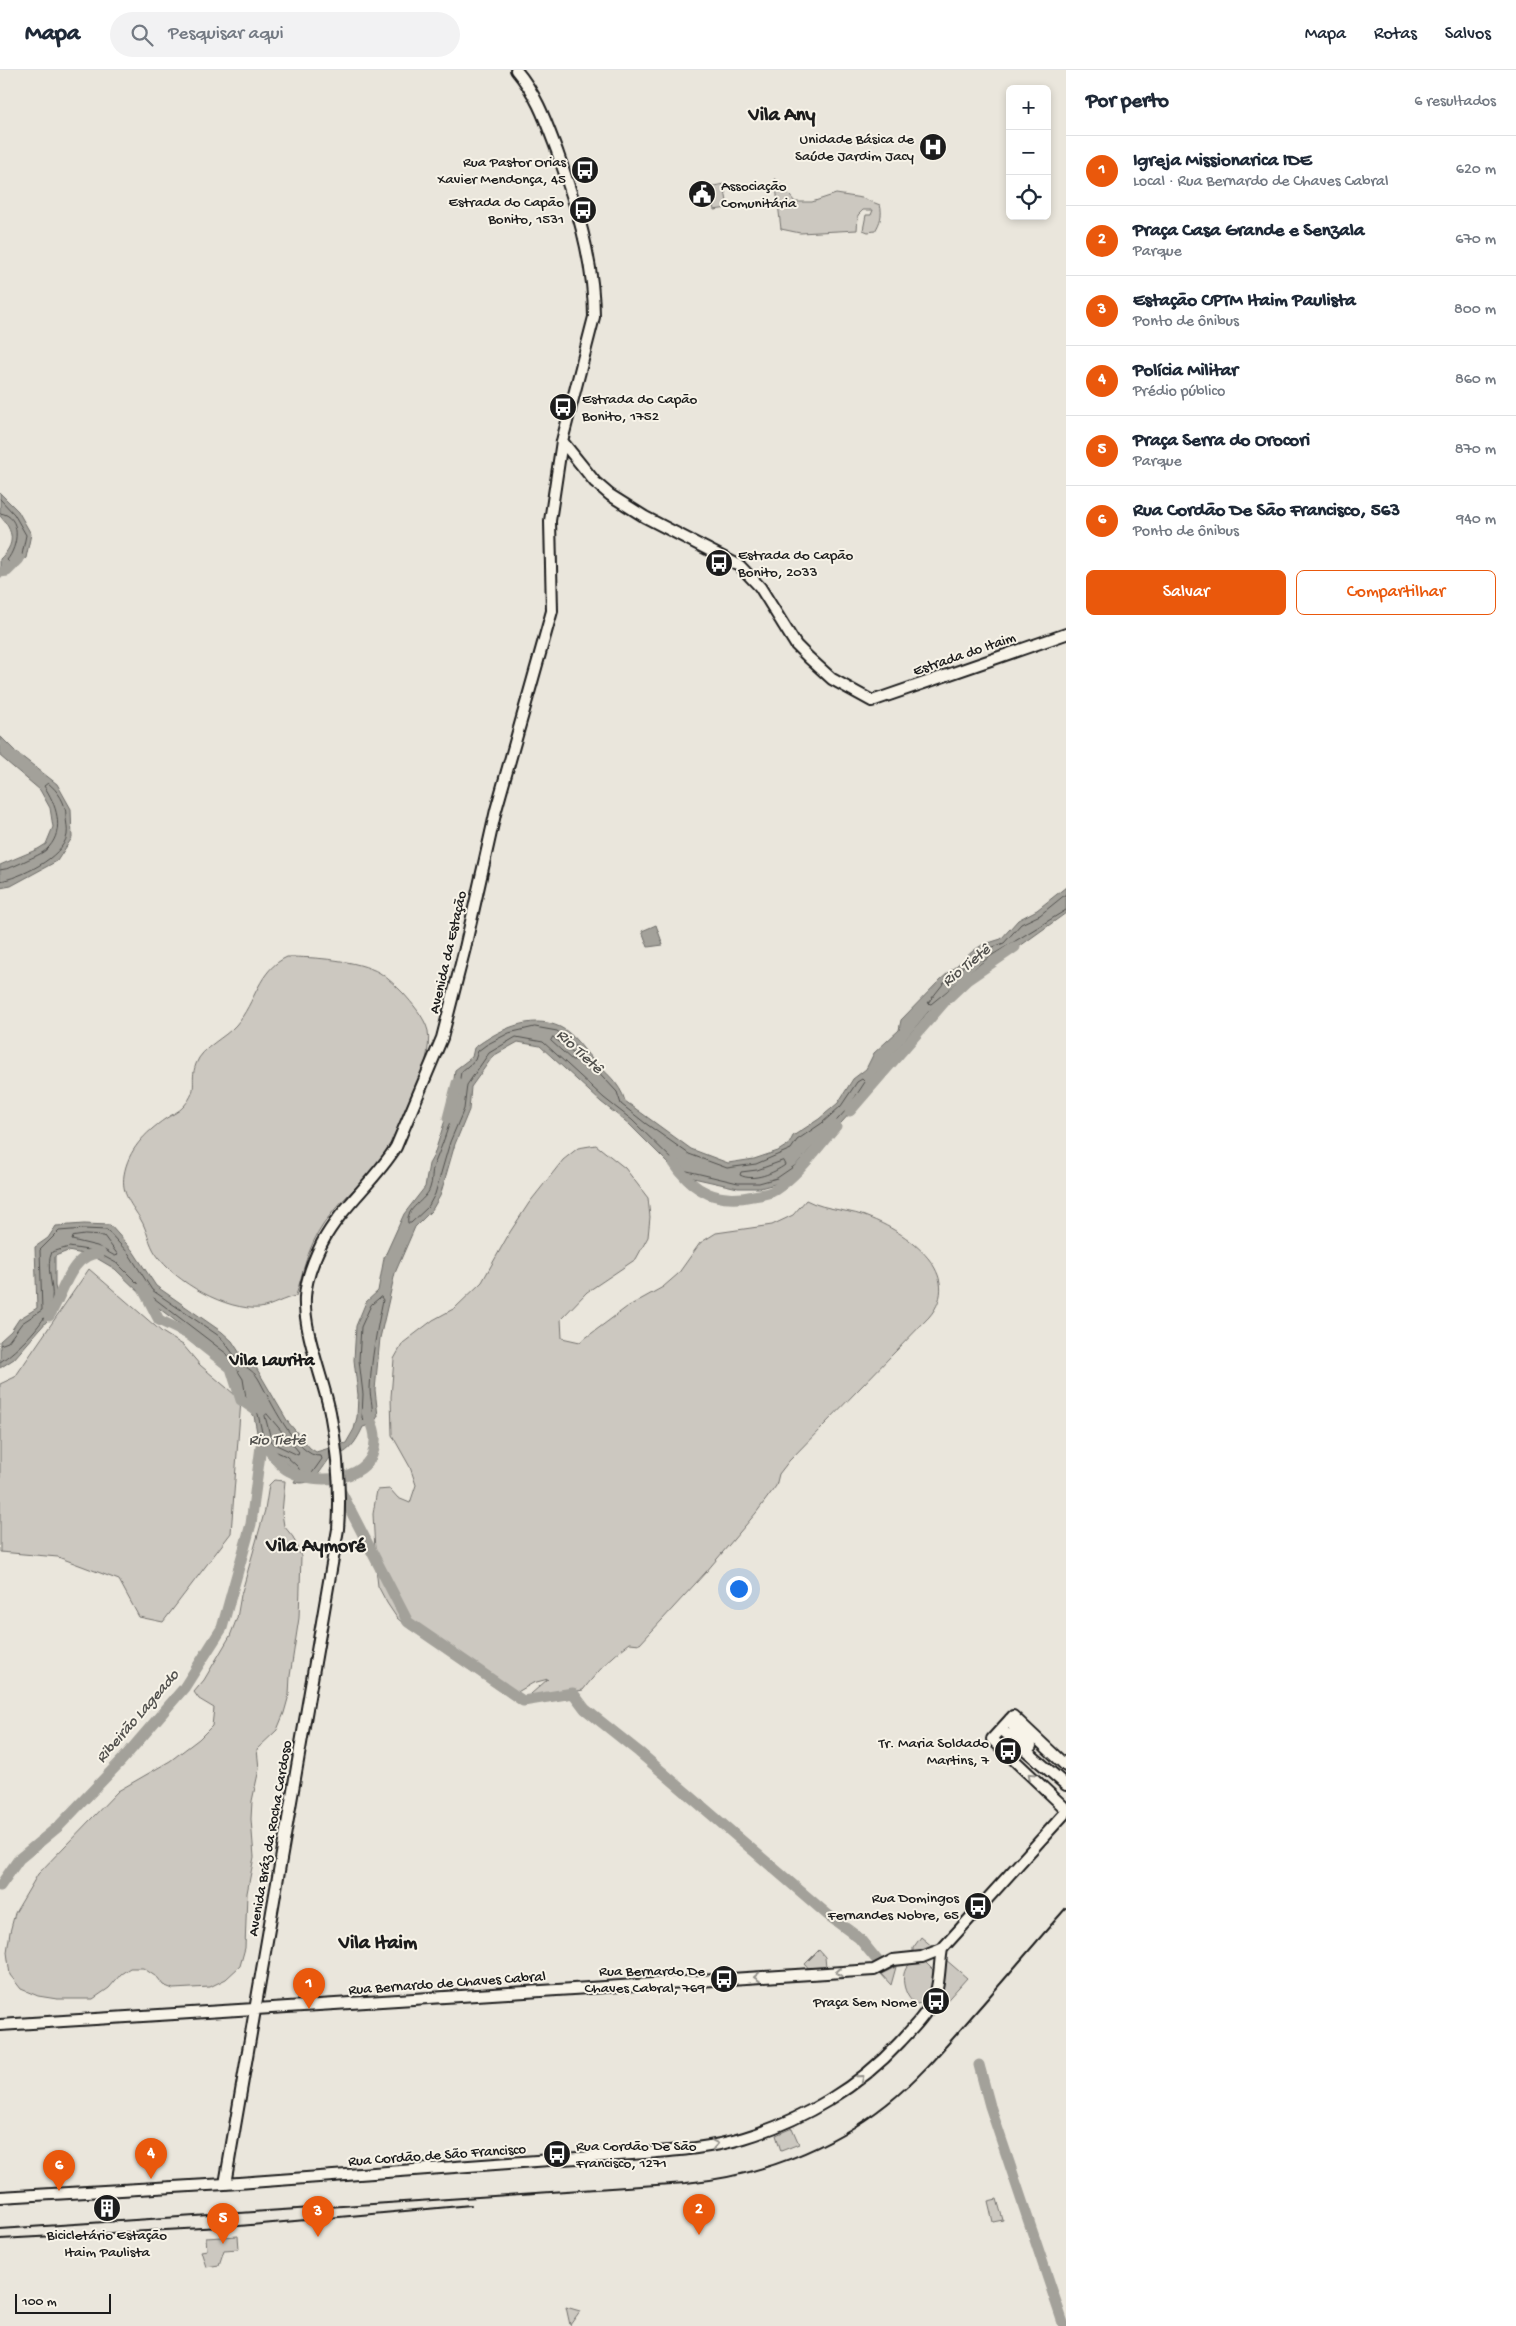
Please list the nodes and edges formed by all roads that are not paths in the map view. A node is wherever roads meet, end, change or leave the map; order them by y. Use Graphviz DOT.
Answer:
graph roads {
  1 [pos="516,70"];
  2 [pos="562,441"];
  3 [pos="1066,634"];
  4 [pos="338,1498"];
  5 [pos="1011,1718"];
  6 [pos="1001,1729"];
  7 [pos="1015,1737"];
  8 [pos="1066,1766"];
  9 [pos="1066,1776"];
  10 [pos="1066,1785"];
  11 [pos="1066,1811"];
  12 [pos="942,1949"];
  13 [pos="922,1957"];
  14 [pos="938,1970"];
  15 [pos="254,2011"];
  16 [pos="0,2025"];
  17 [pos="225,2184"];
  18 [pos="0,2197"];
  1 -- 2 [label="street, Avenida da Estação"];
  2 -- 3 [label="street, Estrada do Itaim"];
  2 -- 4 [label="street, Avenida da Estação"];
  4 -- 15 [label="street, Avenida Bráz da Rocha Cardoso"];
  5 -- 6 [label="street"];
  5 -- 7 [label="street"];
  5 -- 8 [label="street"];
  6 -- 7 [label="street"];
  11 -- 6 [label="street, one-way"];
  7 -- 9 [label="street"];
  7 -- 10 [label="street"];
  11 -- 12 [label="street"];
  12 -- 13 [label="street, Rua Bernardo de Chaves Cabral"];
  12 -- 14 [label="street, Rua Cordão de São Francisco"];
  13 -- 14 [label="street"];
  13 -- 15 [label="street, Rua Bernardo de Chaves Cabral, one-way"];
  17 -- 14 [label="street, Rua Cordão de São Francisco, one-way"];
  15 -- 16 [label="street, Rua Bernardo de Chaves Cabral"];
  15 -- 17 [label="street, Avenida Bráz da Rocha Cardoso"];
  17 -- 18 [label="street, Rua Cordão de São Francisco"];
}
